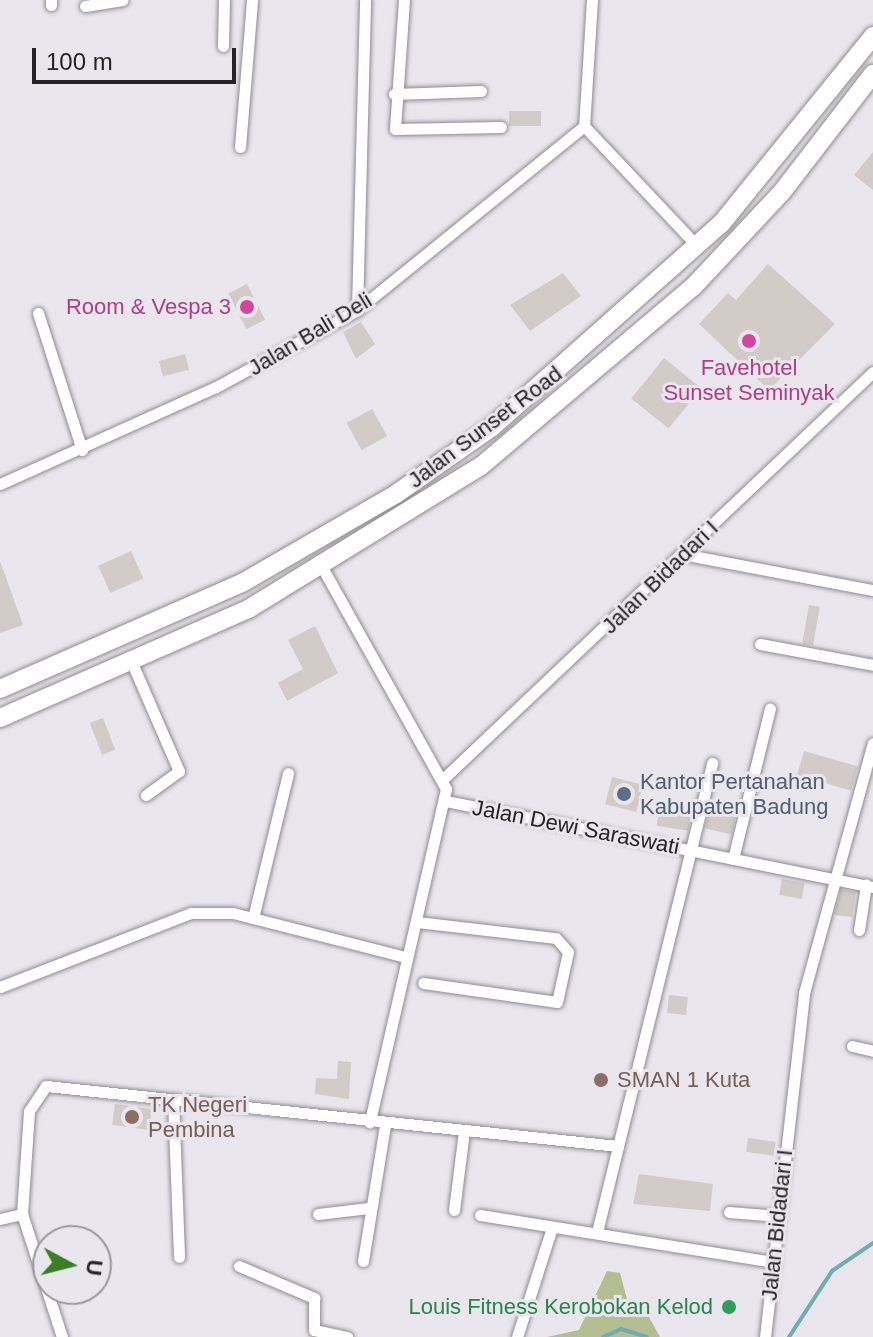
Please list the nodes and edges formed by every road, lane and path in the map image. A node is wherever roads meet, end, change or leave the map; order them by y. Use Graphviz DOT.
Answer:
graph roads {
  1 [pos="123,0"];
  2 [pos="224,0"];
  3 [pos="252,0"];
  4 [pos="365,0"];
  5 [pos="404,0"];
  6 [pos="592,0"];
  7 [pos="85,6"];
  8 [pos="873,36"];
  9 [pos="223,46"];
  10 [pos="873,74"];
  11 [pos="481,91"];
  12 [pos="394,94"];
  13 [pos="584,126"];
  14 [pos="501,127"];
  15 [pos="240,147"];
  16 [pos="698,247"];
  17 [pos="357,310"];
  18 [pos="38,313"];
  19 [pos="873,372"];
  20 [pos="82,450"];
  21 [pos="0,484"];
  22 [pos="682,554"];
  23 [pos="322,567"];
  24 [pos="873,590"];
  25 [pos="760,644"];
  26 [pos="132,663"];
  27 [pos="873,665"];
  28 [pos="0,689"];
  29 [pos="770,708"];
  30 [pos="0,718"];
  31 [pos="873,743"];
  32 [pos="712,763"];
  33 [pos="288,773"];
  34 [pos="443,779"];
  35 [pos="146,795"];
  36 [pos="446,801"];
  37 [pos="690,851"];
  38 [pos="733,859"];
  39 [pos="831,879"];
  40 [pos="870,886"];
  41 [pos="253,918"];
  42 [pos="417,922"];
  43 [pos="859,930"];
  44 [pos="406,957"];
  45 [pos="423,983"];
  46 [pos="0,987"];
  47 [pos="852,1046"];
  48 [pos="873,1051"];
  49 [pos="173,1099"];
  50 [pos="370,1122"];
  51 [pos="385,1125"];
  52 [pos="464,1131"];
  53 [pos="618,1146"];
  54 [pos="369,1208"];
  55 [pos="454,1210"];
  56 [pos="729,1212"];
  57 [pos="22,1214"];
  58 [pos="318,1214"];
  59 [pos="480,1215"];
  60 [pos="779,1216"];
  61 [pos="0,1219"];
  62 [pos="552,1227"];
  63 [pos="597,1232"];
  64 [pos="179,1257"];
  65 [pos="363,1261"];
  66 [pos="774,1262"];
  67 [pos="239,1266"];
  68 [pos="765,1336"];
  69 [pos="62,1337"];
  70 [pos="347,1337"];
  71 [pos="517,1337"];
  1 -- 7 [label="street"];
  2 -- 9 [label="street"];
  3 -- 15 [label="street"];
  4 -- 17 [label="street"];
  5 -- 12 [label="street"];
  6 -- 13 [label="street"];
  8 -- 16 [label="highway, Jalan Sunset Road"];
  10 -- 23 [label="highway, Jalan Sunset Road"];
  11 -- 12 [label="street"];
  12 -- 14 [label="street"];
  13 -- 16 [label="street"];
  13 -- 17 [label="street, Jalan Bali Deli"];
  16 -- 28 [label="highway, Jalan Sunset Road"];
  17 -- 20 [label="street, Jalan Bali Deli"];
  18 -- 20 [label="street"];
  19 -- 22 [label="street, Jalan Bidadari I"];
  20 -- 21 [label="street, Jalan Bali Deli"];
  22 -- 24 [label="street"];
  22 -- 34 [label="street, Jalan Bidadari I"];
  23 -- 26 [label="highway, Jalan Sunset Road"];
  23 -- 34 [label="street, Jalan Dewi Saraswati"];
  25 -- 27 [label="street"];
  26 -- 30 [label="highway, Jalan Sunset Road"];
  26 -- 35 [label="street"];
  29 -- 38 [label="street"];
  31 -- 39 [label="street, Jalan Bidadari I"];
  32 -- 37 [label="street"];
  33 -- 41 [label="street"];
  34 -- 36 [label="street, Jalan Dewi Saraswati"];
  36 -- 37 [label="street, Jalan Dewi Saraswati"];
  36 -- 42 [label="street"];
  37 -- 38 [label="street, Jalan Dewi Saraswati"];
  37 -- 53 [label="street"];
  38 -- 39 [label="street, Jalan Dewi Saraswati"];
  39 -- 40 [label="street, Jalan Dewi Saraswati"];
  39 -- 60 [label="street, Jalan Bidadari I"];
  40 -- 43 [label="street"];
  41 -- 44 [label="street"];
  41 -- 46 [label="street"];
  42 -- 44 [label="street"];
  42 -- 45 [label="street"];
  44 -- 50 [label="street"];
  47 -- 48 [label="street"];
  49 -- 50 [label="street"];
  49 -- 57 [label="street"];
  49 -- 64 [label="street"];
  50 -- 51 [label="street"];
  51 -- 52 [label="street"];
  51 -- 54 [label="street"];
  52 -- 53 [label="street"];
  52 -- 55 [label="street"];
  53 -- 63 [label="street"];
  54 -- 58 [label="street"];
  54 -- 65 [label="street"];
  56 -- 60 [label="street"];
  57 -- 61 [label="street"];
  57 -- 69 [label="street"];
  59 -- 62 [label="street"];
  60 -- 66 [label="street, Jalan Bidadari I"];
  62 -- 63 [label="street"];
  62 -- 71 [label="street"];
  63 -- 66 [label="street"];
  66 -- 68 [label="street, Jalan Bidadari I"];
  67 -- 70 [label="street"];
}
